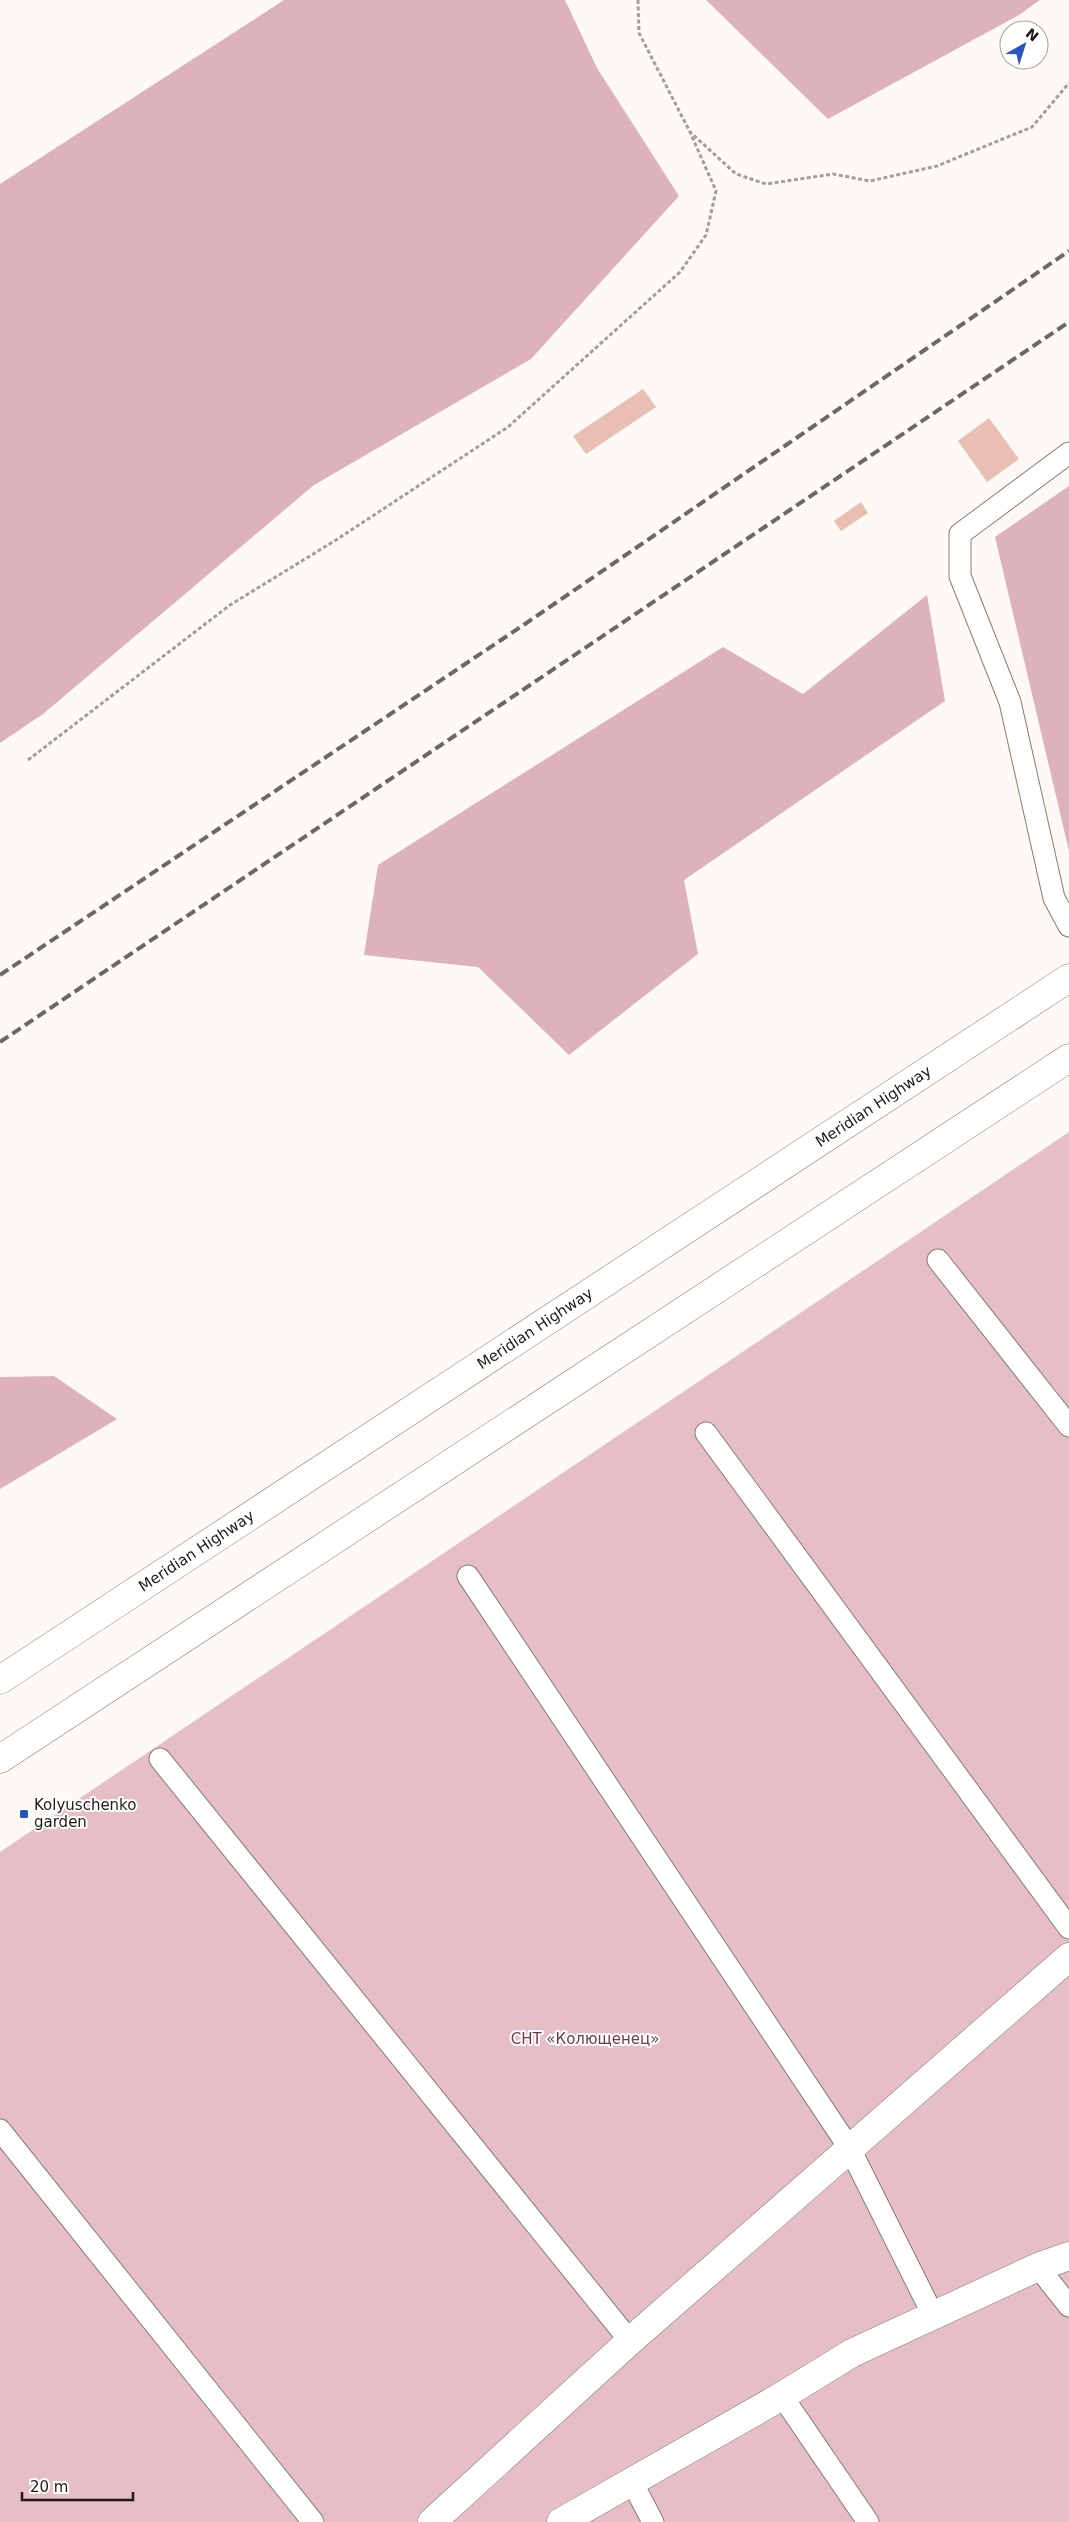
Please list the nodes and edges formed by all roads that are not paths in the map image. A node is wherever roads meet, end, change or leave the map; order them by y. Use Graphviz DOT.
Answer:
graph roads {
  1 [pos="1069,453"];
  2 [pos="1069,926"];
  3 [pos="1069,978"];
  4 [pos="1069,1058"];
  5 [pos="938,1260"];
  6 [pos="1069,1426"];
  7 [pos="706,1433"];
  8 [pos="468,1576"];
  9 [pos="0,1680"];
  10 [pos="0,1759"];
  11 [pos="160,1759"];
  12 [pos="1069,1928"];
  13 [pos="1069,1957"];
  14 [pos="0,2130"];
  15 [pos="850,2149"];
  16 [pos="1069,2256"];
  17 [pos="1038,2267"];
  18 [pos="1069,2306"];
  19 [pos="933,2315"];
  20 [pos="630,2341"];
  21 [pos="782,2396"];
  22 [pos="631,2480"];
  23 [pos="313,2522"];
  24 [pos="432,2522"];
  25 [pos="561,2522"];
  26 [pos="653,2522"];
  27 [pos="868,2522"];
  1 -- 2 [label="lane"];
  3 -- 9 [label="main road, Meridian Highway"];
  4 -- 10 [label="main road"];
  5 -- 6 [label="lane"];
  7 -- 12 [label="lane"];
  8 -- 15 [label="lane"];
  11 -- 20 [label="lane"];
  13 -- 15 [label="main road"];
  14 -- 23 [label="lane"];
  15 -- 19 [label="lane"];
  15 -- 20 [label="main road"];
  16 -- 17 [label="main road"];
  17 -- 18 [label="lane"];
  17 -- 19 [label="main road"];
  19 -- 21 [label="main road"];
  20 -- 24 [label="main road"];
  21 -- 22 [label="main road"];
  21 -- 27 [label="lane"];
  22 -- 25 [label="main road"];
  22 -- 26 [label="lane"];
}
